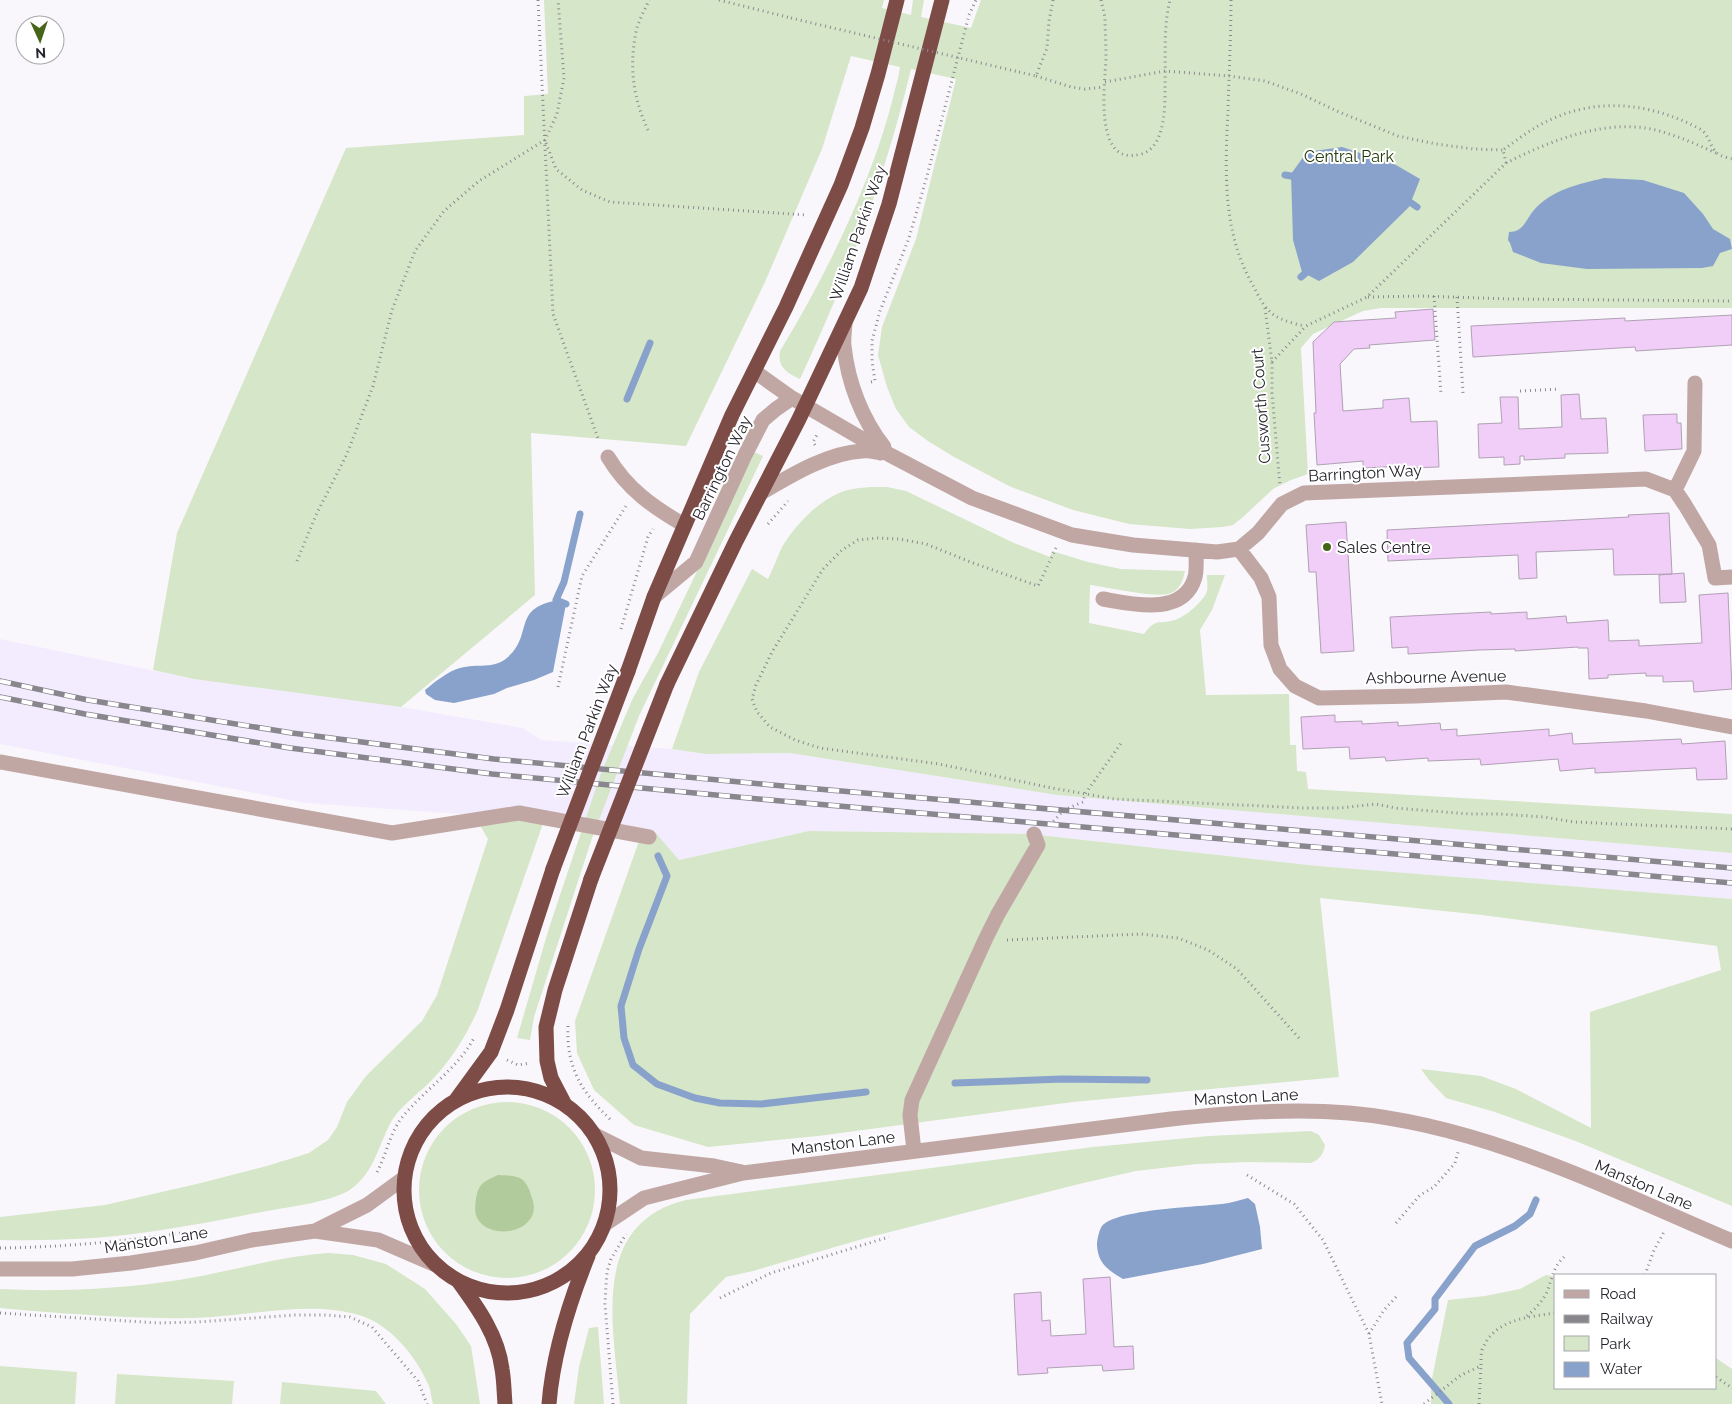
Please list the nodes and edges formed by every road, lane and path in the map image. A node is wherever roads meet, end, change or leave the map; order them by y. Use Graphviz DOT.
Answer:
graph roads {
  1 [pos="538,0"];
  2 [pos="558,0"];
  3 [pos="649,0"];
  4 [pos="719,0"];
  5 [pos="897,0"];
  6 [pos="942,0"];
  7 [pos="976,0"];
  8 [pos="1053,0"];
  9 [pos="1101,0"];
  10 [pos="1170,0"];
  11 [pos="1231,0"];
  12 [pos="1165,71"];
  13 [pos="1036,76"];
  14 [pos="1229,76"];
  15 [pos="1105,82"];
  16 [pos="1104,87"];
  17 [pos="648,130"];
  18 [pos="545,140"];
  19 [pos="1503,150"];
  20 [pos="1717,153"];
  21 [pos="1732,160"];
  22 [pos="1506,163"];
  23 [pos="827,216"];
  24 [pos="1434,296"];
  25 [pos="1367,297"];
  26 [pos="1457,297"];
  27 [pos="1732,301"];
  28 [pos="1264,306"];
  29 [pos="846,321"];
  30 [pos="1306,326"];
  31 [pos="1272,362"];
  32 [pos="754,371"];
  33 [pos="875,381"];
  34 [pos="1695,383"];
  35 [pos="1560,389"];
  36 [pos="1520,391"];
  37 [pos="1463,393"];
  38 [pos="1441,394"];
  39 [pos="792,398"];
  40 [pos="805,406"];
  41 [pos="890,455"];
  42 [pos="608,457"];
  43 [pos="1675,490"];
  44 [pos="636,491"];
  45 [pos="761,493"];
  46 [pos="794,496"];
  47 [pos="1282,504"];
  48 [pos="663,513"];
  49 [pos="684,525"];
  50 [pos="764,531"];
  51 [pos="1063,532"];
  52 [pos="1239,549"];
  53 [pos="1196,550"];
  54 [pos="297,561"];
  55 [pos="1732,577"];
  56 [pos="654,597"];
  57 [pos="1103,599"];
  58 [pos="621,630"];
  59 [pos="558,687"];
  60 [pos="1732,727"];
  61 [pos="1122,742"];
  62 [pos="0,762"];
  63 [pos="1085,794"];
  64 [pos="1732,829"];
  65 [pos="1034,834"];
  66 [pos="649,837"];
  67 [pos="986,938"];
  68 [pos="568,1020"];
  69 [pos="477,1032"];
  70 [pos="1299,1038"];
  71 [pos="473,1040"];
  72 [pos="490,1052"];
  73 [pos="570,1057"];
  74 [pos="548,1061"];
  75 [pos="455,1101"];
  76 [pos="564,1103"];
  77 [pos="618,1125"];
  78 [pos="595,1134"];
  79 [pos="1463,1135"];
  80 [pos="914,1151"];
  81 [pos="743,1173"];
  82 [pos="1247,1175"];
  83 [pos="404,1178"];
  84 [pos="372,1180"];
  85 [pos="1671,1215"];
  86 [pos="1396,1223"];
  87 [pos="605,1224"];
  88 [pos="631,1226"];
  89 [pos="212,1228"];
  90 [pos="315,1231"];
  91 [pos="889,1237"];
  92 [pos="1732,1241"];
  93 [pos="0,1248"];
  94 [pos="588,1254"];
  95 [pos="1564,1257"];
  96 [pos="436,1265"];
  97 [pos="0,1269"];
  98 [pos="1645,1274"];
  99 [pos="459,1282"];
  100 [pos="1397,1296"];
  101 [pos="720,1298"];
  102 [pos="0,1313"];
  103 [pos="1554,1313"];
  104 [pos="1527,1317"];
  105 [pos="1369,1334"];
  106 [pos="1481,1366"];
  107 [pos="1717,1378"];
  108 [pos="1732,1388"];
  109 [pos="427,1404"];
  110 [pos="505,1404"];
  111 [pos="550,1404"];
  112 [pos="612,1404"];
  113 [pos="1382,1404"];
  114 [pos="1424,1404"];
  115 [pos="1479,1404"];
  1 -- 18 [label="path"];
  2 -- 18 [label="path"];
  3 -- 17 [label="path"];
  4 -- 13 [label="path, bridge"];
  5 -- 23 [label="highway, William Parkin Way"];
  6 -- 29 [label="highway, William Parkin Way"];
  7 -- 33 [label="path"];
  8 -- 13 [label="path"];
  9 -- 15 [label="path"];
  10 -- 12 [label="path"];
  11 -- 14 [label="path"];
  12 -- 14 [label="path"];
  12 -- 15 [label="path"];
  12 -- 16 [label="path"];
  13 -- 16 [label="path"];
  14 -- 19 [label="path"];
  14 -- 28 [label="path"];
  15 -- 16 [label="path"];
  18 -- 23 [label="path"];
  18 -- 42 [label="path"];
  18 -- 54 [label="path"];
  19 -- 20 [label="path"];
  19 -- 22 [label="path"];
  20 -- 21 [label="path"];
  20 -- 22 [label="path"];
  22 -- 25 [label="path"];
  23 -- 32 [label="highway, William Parkin Way"];
  24 -- 25 [label="path"];
  24 -- 26 [label="path"];
  24 -- 38 [label="path"];
  25 -- 30 [label="path"];
  26 -- 27 [label="path"];
  26 -- 37 [label="path"];
  28 -- 30 [label="path"];
  28 -- 31 [label="path, Cusworth Court"];
  29 -- 40 [label="highway, William Parkin Way"];
  29 -- 41 [label="street"];
  30 -- 31 [label="path"];
  31 -- 47 [label="path, Cusworth Court"];
  32 -- 39 [label="street"];
  32 -- 49 [label="highway, William Parkin Way"];
  34 -- 43 [label="street"];
  35 -- 36 [label="path"];
  39 -- 40 [label="street"];
  39 -- 56 [label="street, Barrington Way"];
  40 -- 41 [label="street"];
  40 -- 45 [label="highway, William Parkin Way"];
  41 -- 45 [label="street"];
  41 -- 51 [label="street"];
  42 -- 44 [label="street"];
  43 -- 47 [label="street, Barrington Way"];
  43 -- 55 [label="street"];
  44 -- 48 [label="street"];
  44 -- 59 [label="path"];
  45 -- 74 [label="highway, William Parkin Way, bridge"];
  46 -- 50 [label="path"];
  47 -- 52 [label="street, Barrington Way"];
  48 -- 49 [label="street"];
  48 -- 58 [label="path"];
  49 -- 56 [label="highway, William Parkin Way"];
  51 -- 53 [label="street"];
  51 -- 63 [label="path"];
  52 -- 53 [label="street"];
  52 -- 60 [label="street, Ashbourne Avenue"];
  53 -- 57 [label="street"];
  56 -- 72 [label="highway, William Parkin Way, bridge"];
  61 -- 63 [label="path"];
  62 -- 66 [label="street"];
  63 -- 64 [label="path"];
  63 -- 65 [label="path"];
  65 -- 67 [label="street"];
  67 -- 70 [label="path"];
  67 -- 80 [label="street"];
  68 -- 73 [label="path"];
  69 -- 71 [label="path"];
  71 -- 72 [label="path"];
  71 -- 84 [label="path"];
  72 -- 74 [label="path"];
  72 -- 75 [label="highway, William Parkin Way"];
  73 -- 74 [label="path"];
  73 -- 77 [label="path"];
  74 -- 76 [label="highway, William Parkin Way"];
  75 -- 76 [label="highway"];
  75 -- 83 [label="highway"];
  76 -- 78 [label="highway"];
  78 -- 81 [label="street, Manston Lane"];
  78 -- 87 [label="highway"];
  79 -- 80 [label="street, Manston Lane"];
  79 -- 85 [label="street, Manston Lane"];
  79 -- 86 [label="path"];
  80 -- 81 [label="street, Manston Lane"];
  81 -- 87 [label="street, Manston Lane"];
  82 -- 105 [label="path"];
  83 -- 90 [label="street, Manston Lane"];
  83 -- 96 [label="highway"];
  85 -- 92 [label="street, Manston Lane"];
  85 -- 98 [label="path"];
  87 -- 94 [label="highway"];
  88 -- 112 [label="path"];
  89 -- 93 [label="path"];
  90 -- 96 [label="street, Manston Lane"];
  90 -- 97 [label="street, Manston Lane"];
  91 -- 101 [label="path"];
  94 -- 99 [label="highway"];
  94 -- 111 [label="highway"];
  95 -- 104 [label="path"];
  96 -- 99 [label="highway"];
  99 -- 110 [label="highway"];
  100 -- 105 [label="path"];
  102 -- 109 [label="path"];
  103 -- 104 [label="path"];
  104 -- 106 [label="path"];
  105 -- 113 [label="path"];
  106 -- 114 [label="path"];
  106 -- 115 [label="path"];
  107 -- 108 [label="path"];
}
